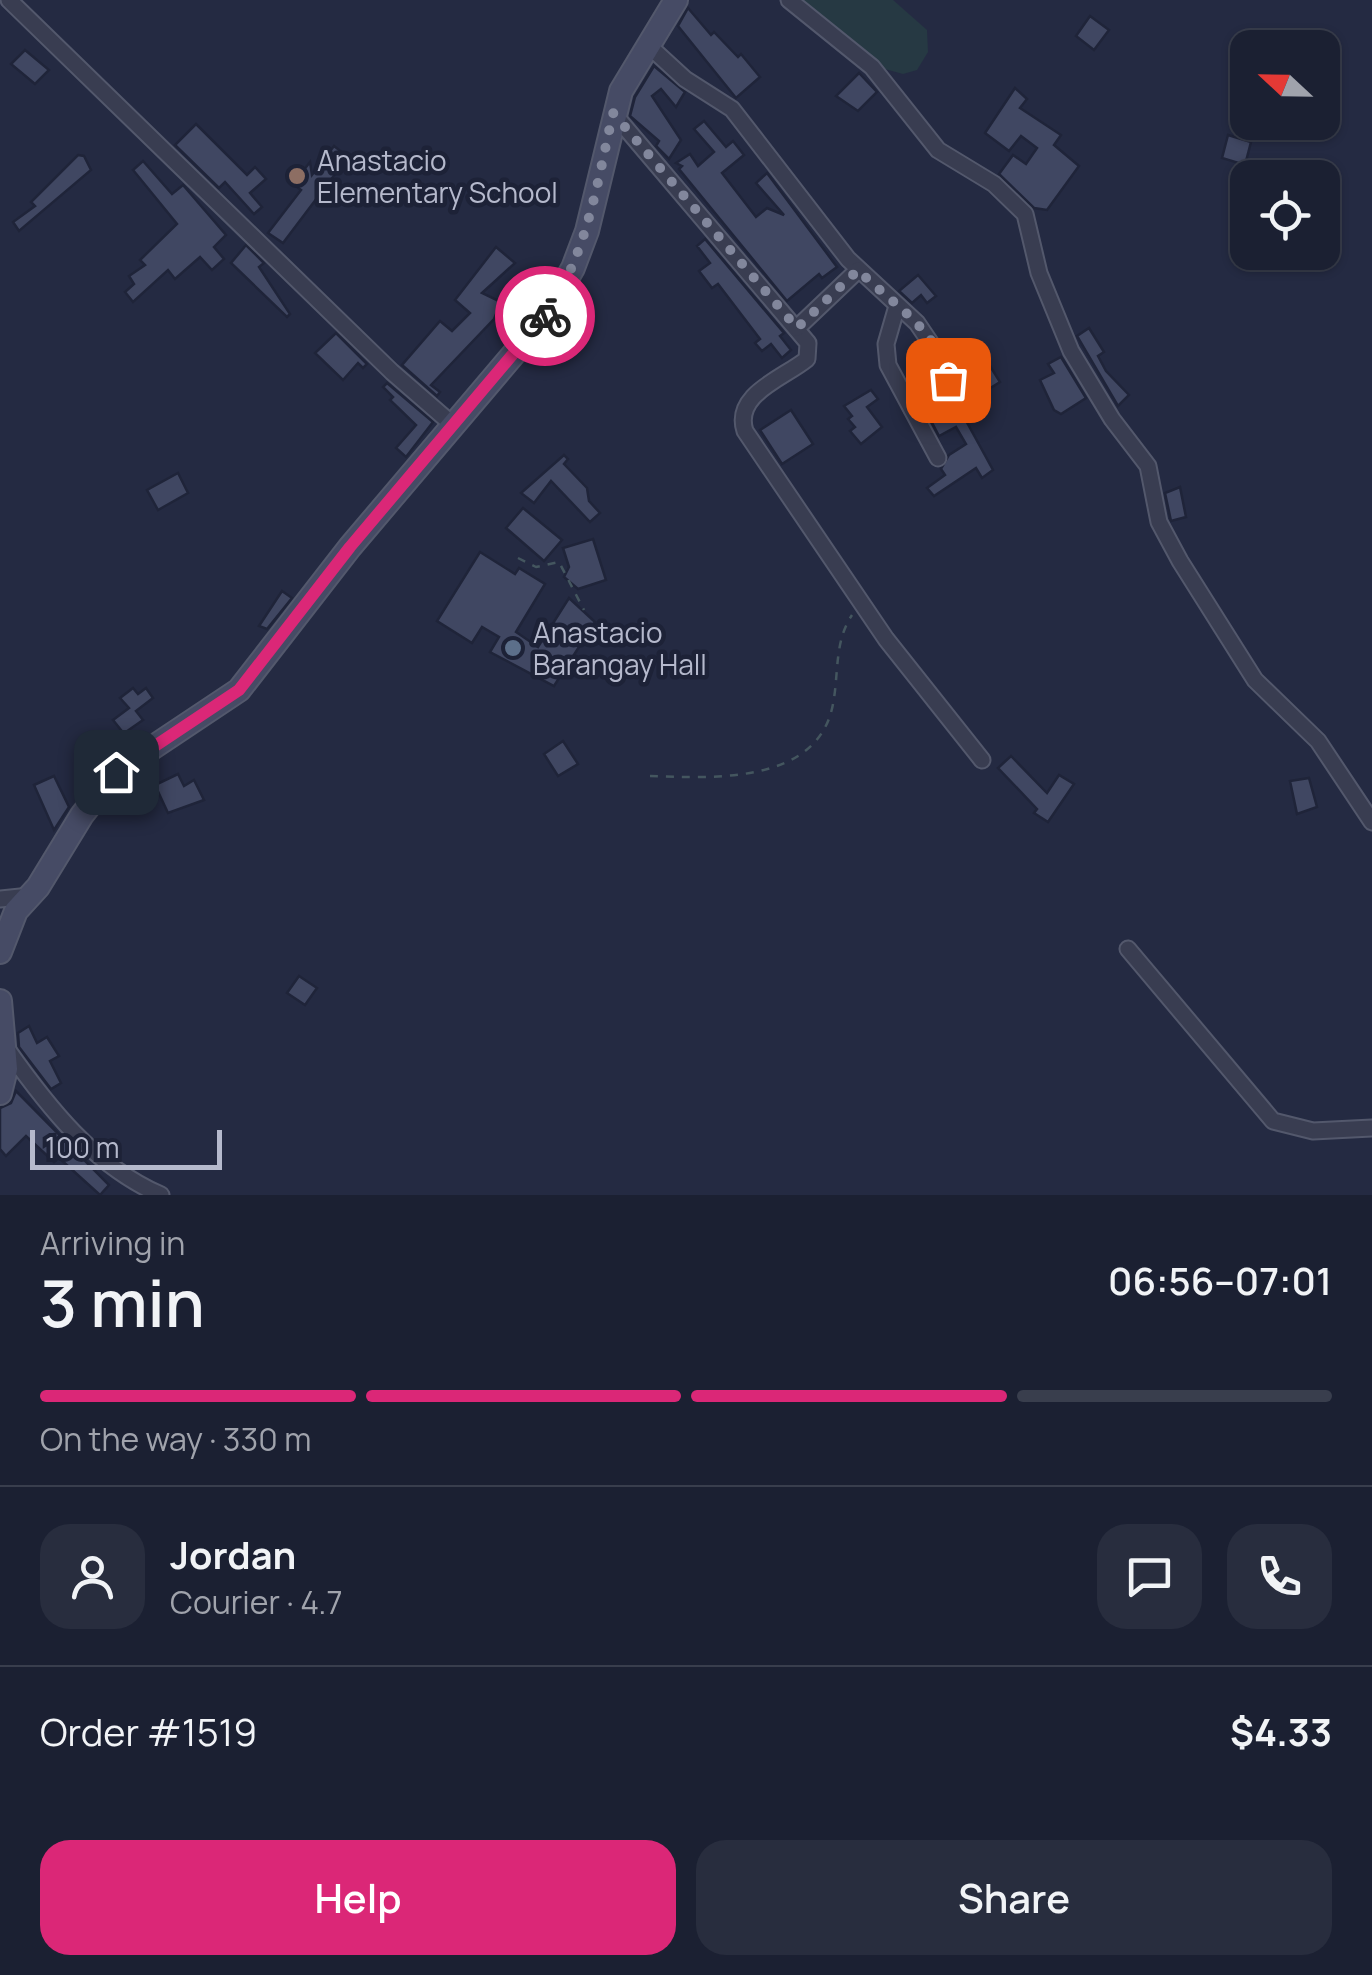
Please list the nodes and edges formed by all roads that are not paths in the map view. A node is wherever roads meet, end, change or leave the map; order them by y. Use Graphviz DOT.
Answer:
graph roads {
  1 [pos="9,0"];
  2 [pos="676,0"];
  3 [pos="789,0"];
  4 [pos="648,45"];
  5 [pos="613,113"];
  6 [pos="858,270"];
  7 [pos="897,306"];
  8 [pos="797,328"];
  9 [pos="912,409"];
  10 [pos="454,425"];
  11 [pos="938,458"];
  12 [pos="982,760"];
  13 [pos="1372,822"];
  14 [pos="30,896"];
  15 [pos="0,899"];
  16 [pos="1128,948"];
  17 [pos="0,952"];
  18 [pos="0,1001"];
  19 [pos="5,1046"];
  20 [pos="0,1093"];
  21 [pos="1372,1128"];
  22 [pos="160,1195"];
  1 -- 10 [label="street"];
  2 -- 4 [label="street"];
  3 -- 13 [label="street"];
  4 -- 5 [label="street"];
  4 -- 6 [label="street"];
  5 -- 8 [label="street"];
  5 -- 10 [label="street"];
  6 -- 7 [label="street"];
  6 -- 8 [label="street"];
  7 -- 9 [label="street"];
  7 -- 9 [label="street"];
  8 -- 12 [label="street"];
  9 -- 11 [label="street"];
  10 -- 14 [label="street"];
  14 -- 15 [label="street"];
  14 -- 17 [label="street"];
  16 -- 21 [label="street"];
  18 -- 19 [label="street"];
  19 -- 20 [label="street"];
  19 -- 22 [label="street"];
}
